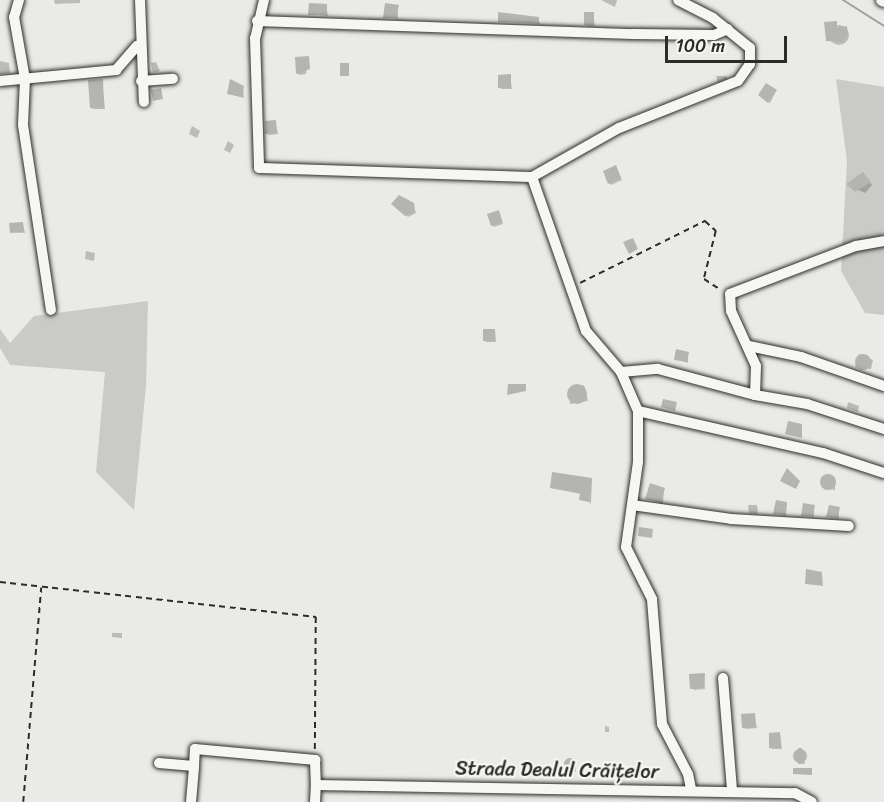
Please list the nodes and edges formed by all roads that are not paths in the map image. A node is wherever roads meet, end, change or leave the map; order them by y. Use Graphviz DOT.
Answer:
graph roads {
  1 [pos="19,0"];
  2 [pos="140,0"];
  3 [pos="264,0"];
  4 [pos="678,0"];
  5 [pos="257,21"];
  6 [pos="728,29"];
  7 [pos="137,46"];
  8 [pos="25,79"];
  9 [pos="173,79"];
  10 [pos="0,81"];
  11 [pos="141,81"];
  12 [pos="144,102"];
  13 [pos="532,177"];
  14 [pos="884,241"];
  15 [pos="51,310"];
  16 [pos="749,346"];
  17 [pos="621,372"];
  18 [pos="884,386"];
  19 [pos="755,395"];
  20 [pos="638,411"];
  21 [pos="884,429"];
  22 [pos="884,473"];
  23 [pos="632,505"];
  24 [pos="849,526"];
  25 [pos="723,678"];
  26 [pos="159,763"];
  27 [pos="194,766"];
  28 [pos="316,785"];
  29 [pos="691,789"];
  30 [pos="732,791"];
  31 [pos="191,802"];
  32 [pos="315,802"];
  33 [pos="812,802"];
  1 -- 8 [label="street"];
  2 -- 7 [label="street"];
  3 -- 5 [label="street"];
  4 -- 6 [label="street"];
  5 -- 6 [label="street"];
  5 -- 13 [label="street"];
  6 -- 13 [label="street"];
  7 -- 8 [label="street"];
  7 -- 11 [label="street"];
  8 -- 10 [label="street"];
  8 -- 15 [label="street"];
  9 -- 11 [label="street"];
  11 -- 12 [label="street"];
  13 -- 17 [label="street"];
  14 -- 16 [label="street"];
  16 -- 18 [label="street"];
  16 -- 19 [label="street"];
  17 -- 19 [label="street"];
  17 -- 20 [label="street"];
  19 -- 21 [label="street"];
  20 -- 22 [label="street"];
  20 -- 23 [label="street"];
  23 -- 24 [label="street"];
  23 -- 29 [label="street"];
  25 -- 30 [label="street"];
  26 -- 27 [label="street"];
  27 -- 28 [label="street"];
  27 -- 31 [label="street"];
  28 -- 29 [label="street, Strada Dealul Crăițelor"];
  28 -- 32 [label="street"];
  29 -- 30 [label="street, Strada Dealul Crăițelor"];
  30 -- 33 [label="street, Strada Dealul Crăițelor"];
}
